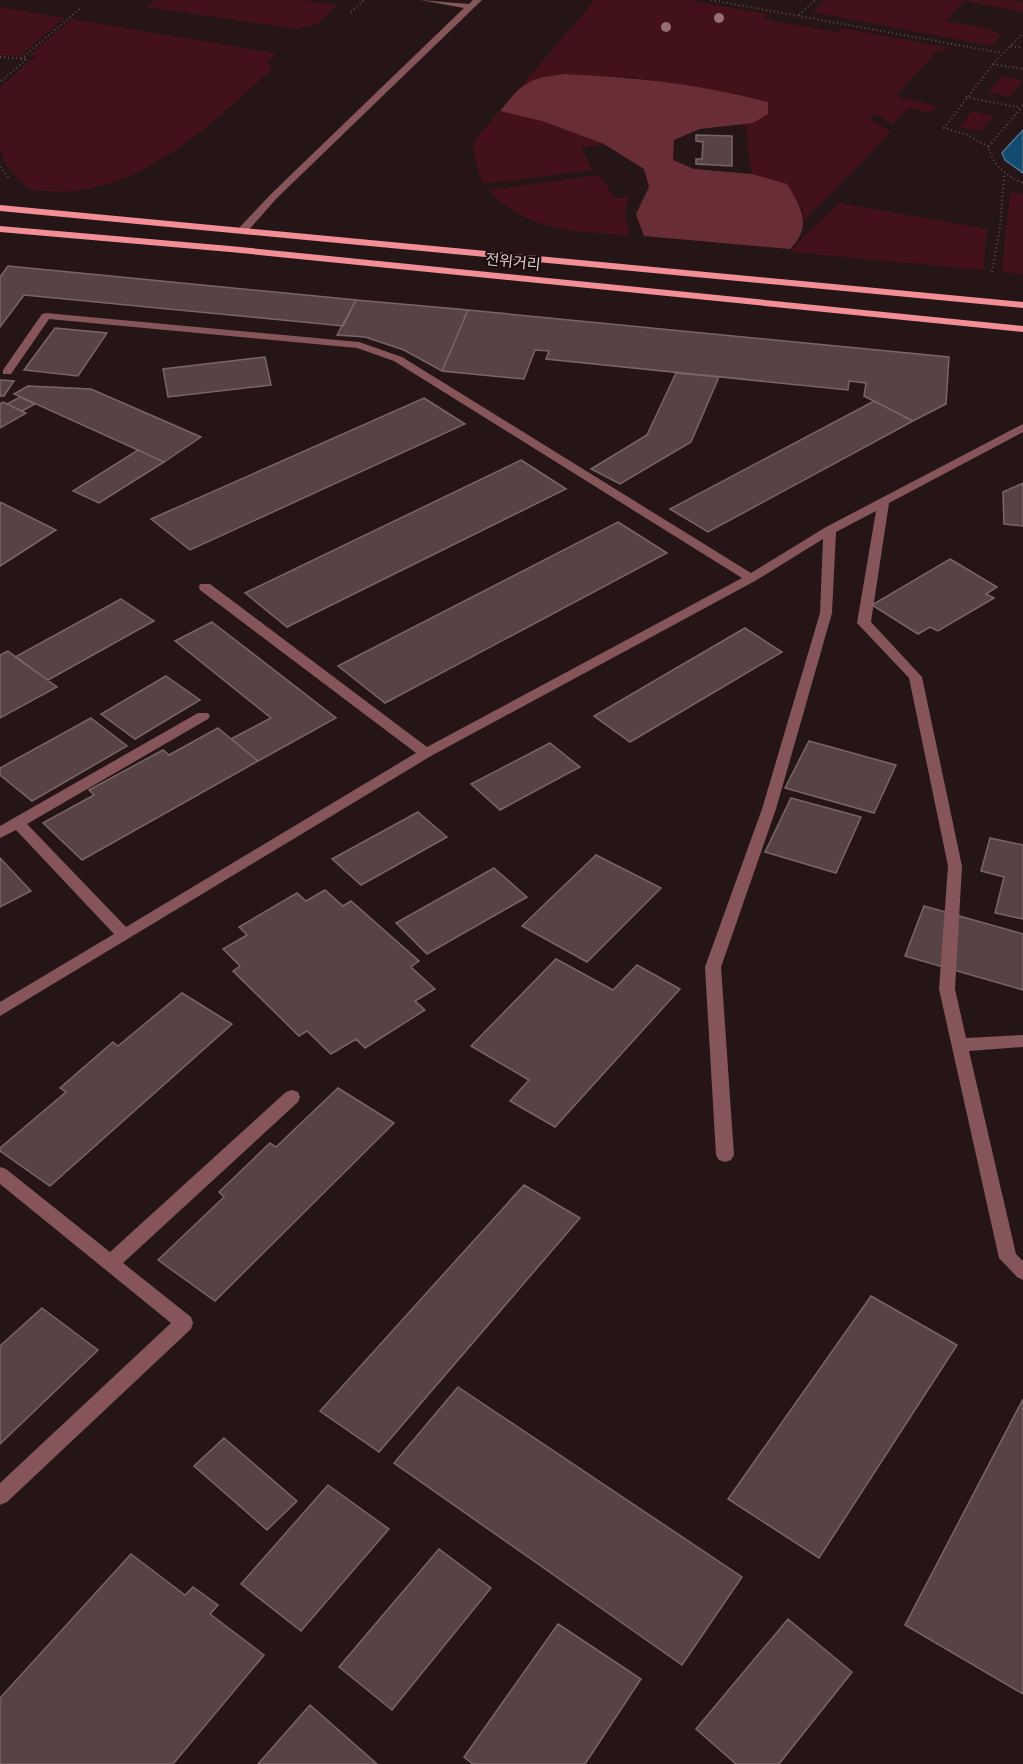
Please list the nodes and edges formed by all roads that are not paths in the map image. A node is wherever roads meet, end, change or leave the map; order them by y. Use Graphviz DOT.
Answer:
graph roads {
  1 [pos="424,0"];
  2 [pos="475,4"];
  3 [pos="0,208"];
  4 [pos="0,229"];
  5 [pos="242,231"];
  6 [pos="1023,305"];
  7 [pos="1023,329"];
  8 [pos="7,372"];
  9 [pos="1023,427"];
  10 [pos="883,502"];
  11 [pos="830,530"];
  12 [pos="751,578"];
  13 [pos="205,586"];
  14 [pos="203,716"];
  15 [pos="426,753"];
  16 [pos="18,824"];
  17 [pos="0,833"];
  18 [pos="124,935"];
  19 [pos="0,1010"];
  20 [pos="1023,1041"];
  21 [pos="959,1045"];
  22 [pos="291,1097"];
  23 [pos="725,1155"];
  24 [pos="0,1174"];
  25 [pos="110,1263"];
  26 [pos="1023,1272"];
  27 [pos="0,1496"];
  1 -- 2 [label="street"];
  2 -- 5 [label="street"];
  3 -- 5 [label="main road, 전위거리"];
  4 -- 7 [label="main road, 전위거리"];
  5 -- 6 [label="main road, 전위거리"];
  8 -- 12 [label="street"];
  9 -- 10 [label="street"];
  10 -- 11 [label="street"];
  10 -- 21 [label="street"];
  11 -- 12 [label="street"];
  11 -- 23 [label="street"];
  12 -- 15 [label="street"];
  13 -- 15 [label="street"];
  14 -- 16 [label="street"];
  15 -- 18 [label="street"];
  16 -- 17 [label="street"];
  16 -- 18 [label="street"];
  18 -- 19 [label="street"];
  20 -- 21 [label="street"];
  21 -- 26 [label="street"];
  22 -- 25 [label="street"];
  24 -- 25 [label="street"];
  25 -- 27 [label="street"];
}
